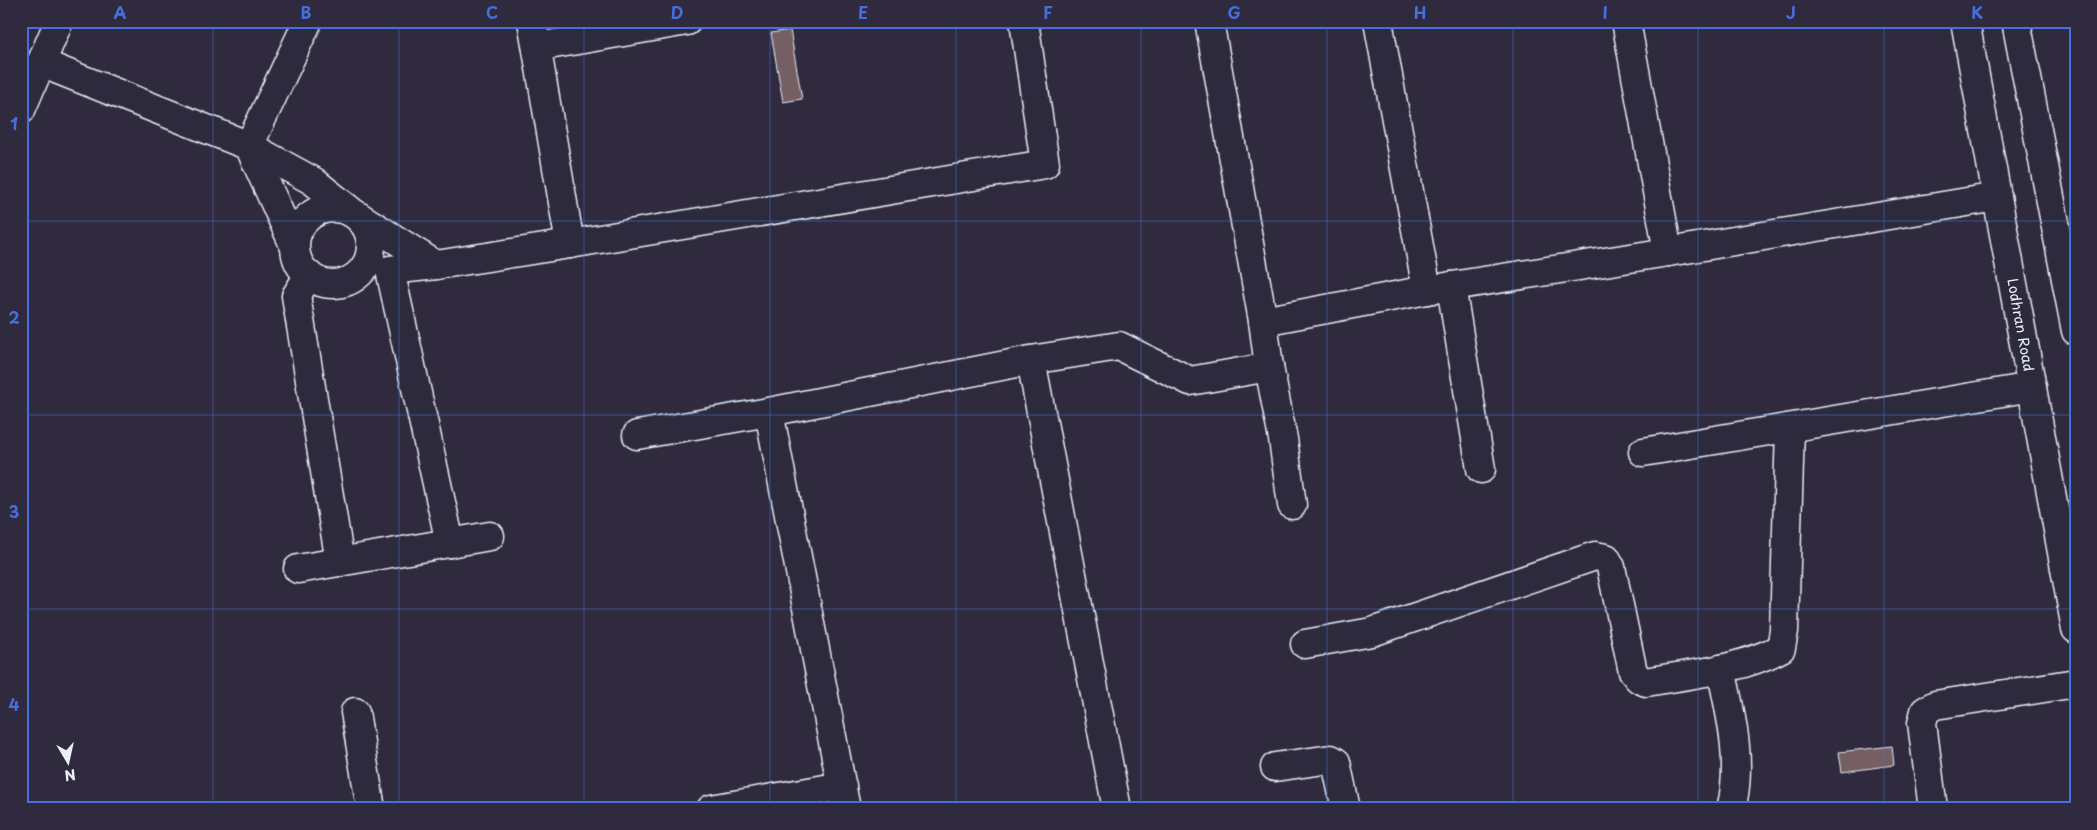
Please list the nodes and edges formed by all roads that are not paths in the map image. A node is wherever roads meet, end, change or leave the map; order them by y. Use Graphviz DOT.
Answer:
graph roads {
  1 [pos="59,21"];
  2 [pos="308,21"];
  3 [pos="687,21"];
  4 [pos="1024,21"];
  5 [pos="1209,21"];
  6 [pos="1378,21"];
  7 [pos="1626,21"];
  8 [pos="1965,21"];
  9 [pos="2016,21"];
  10 [pos="535,34"];
  11 [pos="41,63"];
  12 [pos="21,110"];
  13 [pos="249,146"];
  14 [pos="1997,197"];
  15 [pos="352,212"];
  16 [pos="570,244"];
  17 [pos="294,246"];
  18 [pos="1668,252"];
  19 [pos="436,265"];
  20 [pos="390,270"];
  21 [pos="309,275"];
  22 [pos="358,275"];
  23 [pos="1439,288"];
  24 [pos="1263,321"];
  25 [pos="2076,331"];
  26 [pos="1031,360"];
  27 [pos="1269,367"];
  28 [pos="2032,387"];
  29 [pos="769,412"];
  30 [pos="1790,428"];
  31 [pos="637,435"];
  32 [pos="1643,452"];
  33 [pos="1480,469"];
  34 [pos="1292,505"];
  35 [pos="490,536"];
  36 [pos="450,543"];
  37 [pos="340,562"];
  38 [pos="298,569"];
  39 [pos="2076,629"];
  40 [pos="1305,644"];
  41 [pos="1721,669"];
  42 [pos="2076,683"];
  43 [pos="354,712"];
  44 [pos="1275,767"];
  45 [pos="844,797"];
  46 [pos="371,809"];
  47 [pos="710,809"];
  48 [pos="1117,809"];
  49 [pos="1346,809"];
  50 [pos="1731,809"];
  51 [pos="1933,809"];
  1 -- 11 [label="street"];
  2 -- 13 [label="street"];
  3 -- 10 [label="street"];
  4 -- 16 [label="street"];
  5 -- 24 [label="street"];
  6 -- 23 [label="street"];
  7 -- 18 [label="street"];
  8 -- 14 [label="street, Lodhran Road"];
  9 -- 25 [label="street"];
  10 -- 16 [label="street"];
  11 -- 12 [label="street"];
  11 -- 13 [label="street"];
  13 -- 15 [label="street"];
  13 -- 17 [label="street"];
  14 -- 18 [label="street"];
  14 -- 28 [label="street, Lodhran Road"];
  15 -- 17 [label="street"];
  15 -- 19 [label="street"];
  15 -- 22 [label="street"];
  16 -- 19 [label="street"];
  17 -- 21 [label="street"];
  18 -- 23 [label="street"];
  19 -- 20 [label="street"];
  20 -- 22 [label="street"];
  20 -- 36 [label="street"];
  21 -- 22 [label="street"];
  21 -- 37 [label="street"];
  23 -- 24 [label="street"];
  23 -- 33 [label="street"];
  24 -- 27 [label="street"];
  26 -- 27 [label="street"];
  26 -- 29 [label="street"];
  26 -- 48 [label="street"];
  27 -- 34 [label="street"];
  28 -- 30 [label="street"];
  28 -- 39 [label="street, Lodhran Road"];
  29 -- 31 [label="street"];
  29 -- 45 [label="street"];
  30 -- 32 [label="street"];
  30 -- 41 [label="street"];
  35 -- 36 [label="street"];
  36 -- 37 [label="street"];
  37 -- 38 [label="street"];
  40 -- 41 [label="street"];
  41 -- 50 [label="street"];
  42 -- 51 [label="street"];
  43 -- 46 [label="street"];
  44 -- 49 [label="street"];
  45 -- 47 [label="street"];
}
